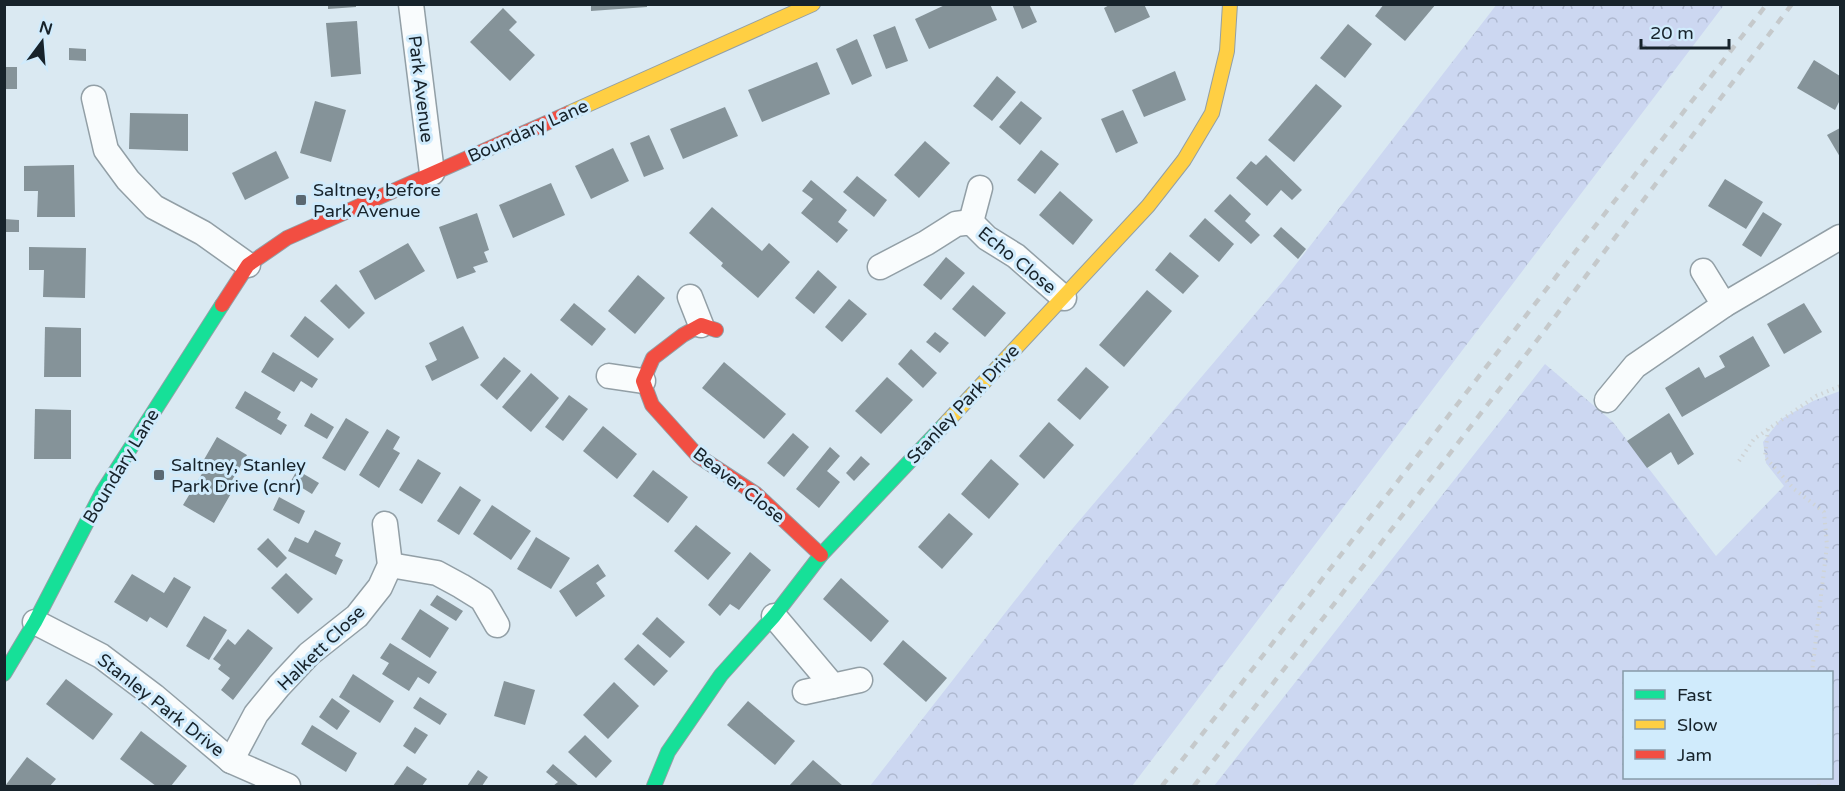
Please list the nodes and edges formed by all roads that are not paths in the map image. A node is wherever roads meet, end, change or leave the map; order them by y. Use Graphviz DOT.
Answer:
graph roads {
  1 [pos="411,4"];
  2 [pos="813,4"];
  3 [pos="1230,4"];
  4 [pos="94,98"];
  5 [pos="432,173"];
  6 [pos="980,188"];
  7 [pos="971,222"];
  8 [pos="1840,237"];
  9 [pos="248,265"];
  10 [pos="880,267"];
  11 [pos="1703,271"];
  12 [pos="690,297"];
  13 [pos="1064,298"];
  14 [pos="1724,305"];
  15 [pos="708,327"];
  16 [pos="609,376"];
  17 [pos="643,381"];
  18 [pos="1607,400"];
  19 [pos="385,524"];
  20 [pos="821,555"];
  21 [pos="390,565"];
  22 [pos="774,616"];
  23 [pos="35,622"];
  24 [pos="497,625"];
  25 [pos="4,674"];
  26 [pos="860,680"];
  27 [pos="833,686"];
  28 [pos="805,692"];
  29 [pos="231,760"];
  30 [pos="288,786"];
  31 [pos="654,786"];
  1 -- 5 [label="street, Park Avenue"];
  2 -- 5 [label="street, Boundary Lane"];
  3 -- 13 [label="street, Stanley Park Drive"];
  4 -- 9 [label="street"];
  5 -- 9 [label="street, Boundary Lane"];
  6 -- 7 [label="street, Echo Close"];
  7 -- 10 [label="street, Echo Close"];
  7 -- 13 [label="street, Echo Close"];
  8 -- 14 [label="street"];
  9 -- 23 [label="street, Boundary Lane"];
  11 -- 14 [label="street"];
  12 -- 15 [label="street"];
  13 -- 20 [label="street, Stanley Park Drive"];
  14 -- 18 [label="street"];
  15 -- 17 [label="street"];
  16 -- 17 [label="street"];
  17 -- 20 [label="street, Beaver Close"];
  19 -- 21 [label="street"];
  20 -- 22 [label="street, Stanley Park Drive"];
  21 -- 24 [label="street"];
  21 -- 29 [label="street, Halkett Close"];
  22 -- 27 [label="street"];
  22 -- 31 [label="street, Stanley Park Drive"];
  23 -- 25 [label="street, Boundary Lane"];
  23 -- 29 [label="street, Stanley Park Drive"];
  26 -- 27 [label="street"];
  27 -- 28 [label="street"];
  29 -- 30 [label="street, Stanley Park Drive"];
}
